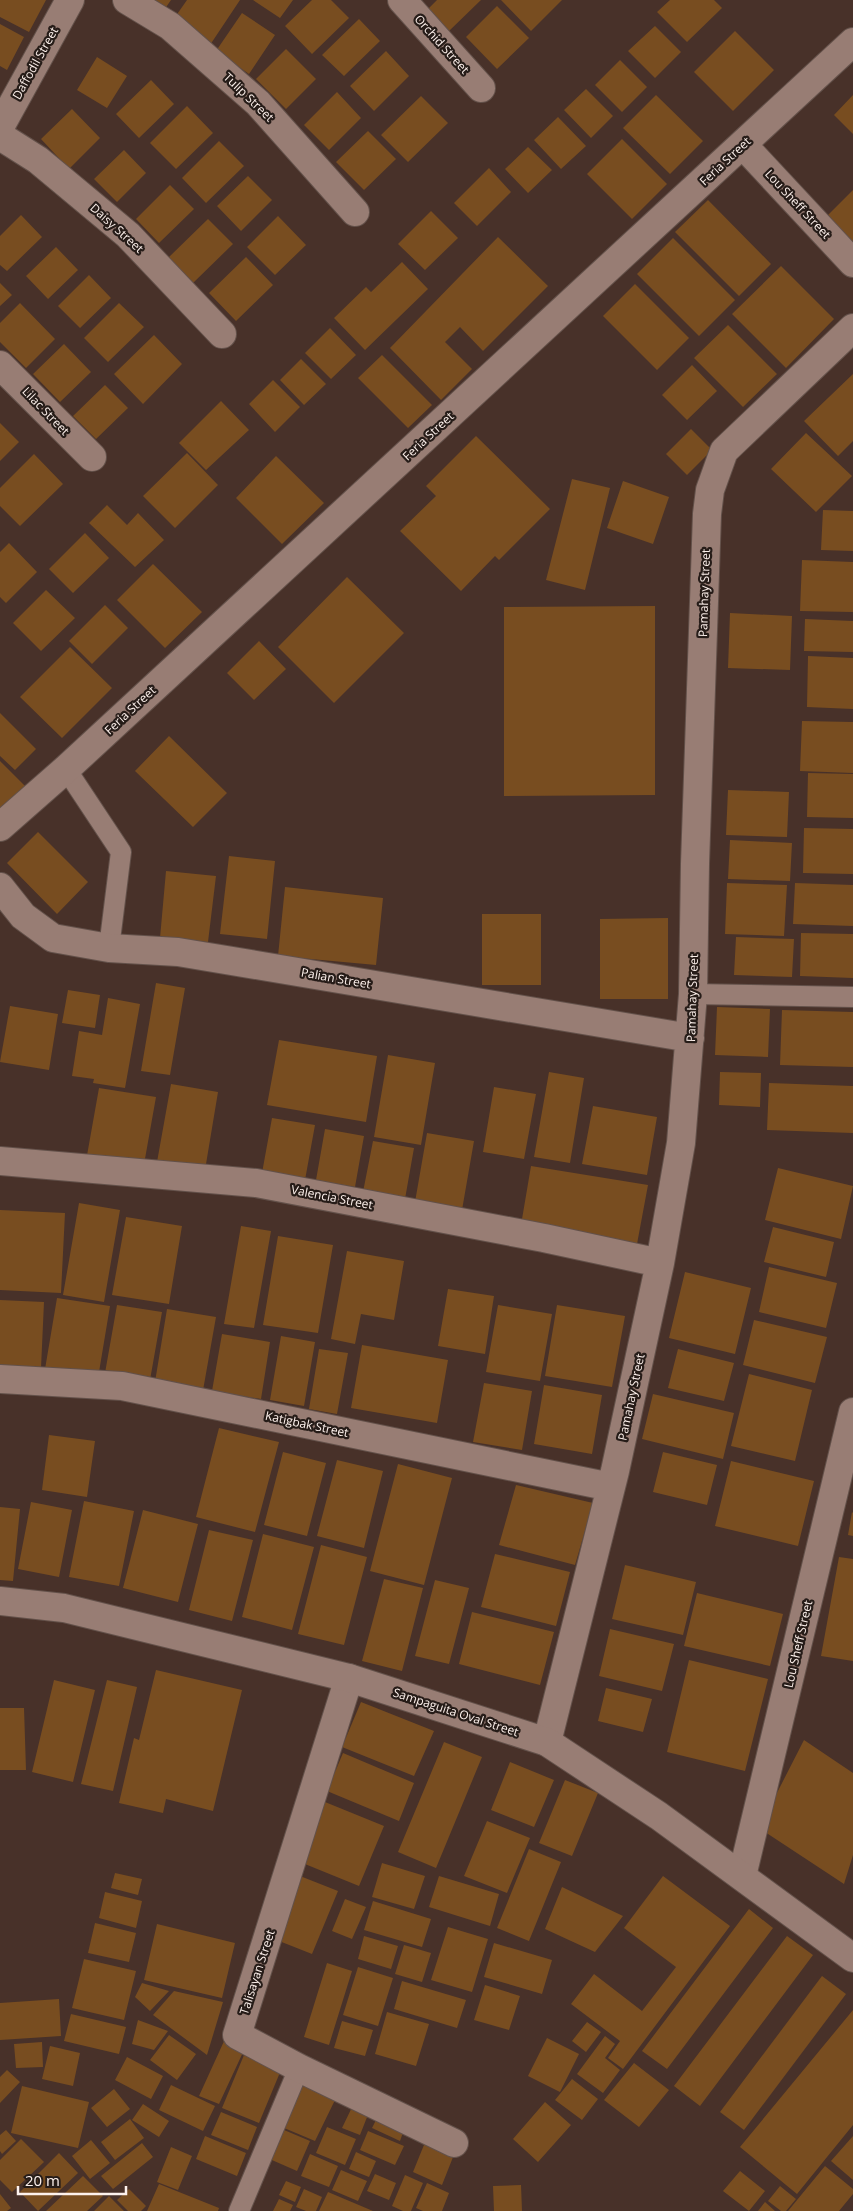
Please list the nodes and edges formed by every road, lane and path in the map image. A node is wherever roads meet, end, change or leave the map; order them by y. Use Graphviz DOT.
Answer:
graph roads {
  1 [pos="70,0"];
  2 [pos="127,0"];
  3 [pos="402,0"];
  4 [pos="853,42"];
  5 [pos="481,88"];
  6 [pos="0,127"];
  7 [pos="0,136"];
  8 [pos="743,145"];
  9 [pos="355,212"];
  10 [pos="853,263"];
  11 [pos="853,328"];
  12 [pos="222,334"];
  13 [pos="0,365"];
  14 [pos="92,458"];
  15 [pos="66,769"];
  16 [pos="0,827"];
  17 [pos="0,887"];
  18 [pos="109,948"];
  19 [pos="693,994"];
  20 [pos="853,997"];
  21 [pos="690,1038"];
  22 [pos="0,1161"];
  23 [pos="660,1263"];
  24 [pos="0,1379"];
  25 [pos="853,1412"];
  26 [pos="611,1487"];
  27 [pos="0,1601"];
  28 [pos="349,1678"];
  29 [pos="547,1742"];
  30 [pos="742,1876"];
  31 [pos="853,1958"];
  32 [pos="299,2068"];
  33 [pos="454,2143"];
  34 [pos="239,2211"];
  1 -- 6 [label="street, Daffodil Street"];
  2 -- 9 [label="street, Tulip Street"];
  3 -- 5 [label="street, Orchid Street"];
  4 -- 8 [label="street, Feria Street"];
  7 -- 12 [label="street, Daisy Street"];
  8 -- 10 [label="street, Lou Sheff Street"];
  8 -- 15 [label="street, Feria Street"];
  11 -- 19 [label="street, Pamahay Street"];
  13 -- 14 [label="street, Lilac Street"];
  15 -- 16 [label="street, Feria Street"];
  15 -- 18 [label="lane"];
  17 -- 18 [label="street, Palian Street"];
  18 -- 21 [label="street, Palian Street"];
  19 -- 20 [label="lane"];
  19 -- 21 [label="street, Pamahay Street"];
  21 -- 23 [label="street, Pamahay Street"];
  22 -- 23 [label="street, Valencia Street"];
  23 -- 26 [label="street, Pamahay Street"];
  24 -- 26 [label="street, Katigbak Street"];
  25 -- 30 [label="street, Lou Sheff Street"];
  26 -- 29 [label="street, Pamahay Street"];
  27 -- 28 [label="street, Sampaguita Oval Street"];
  28 -- 29 [label="street, Sampaguita Oval Street"];
  28 -- 32 [label="street, Talisayan Street"];
  29 -- 30 [label="street, Sampaguita Oval Street"];
  30 -- 31 [label="street, Sampaguita Oval Street"];
  32 -- 33 [label="street, Talisayan Street"];
  32 -- 34 [label="lane"];
}
